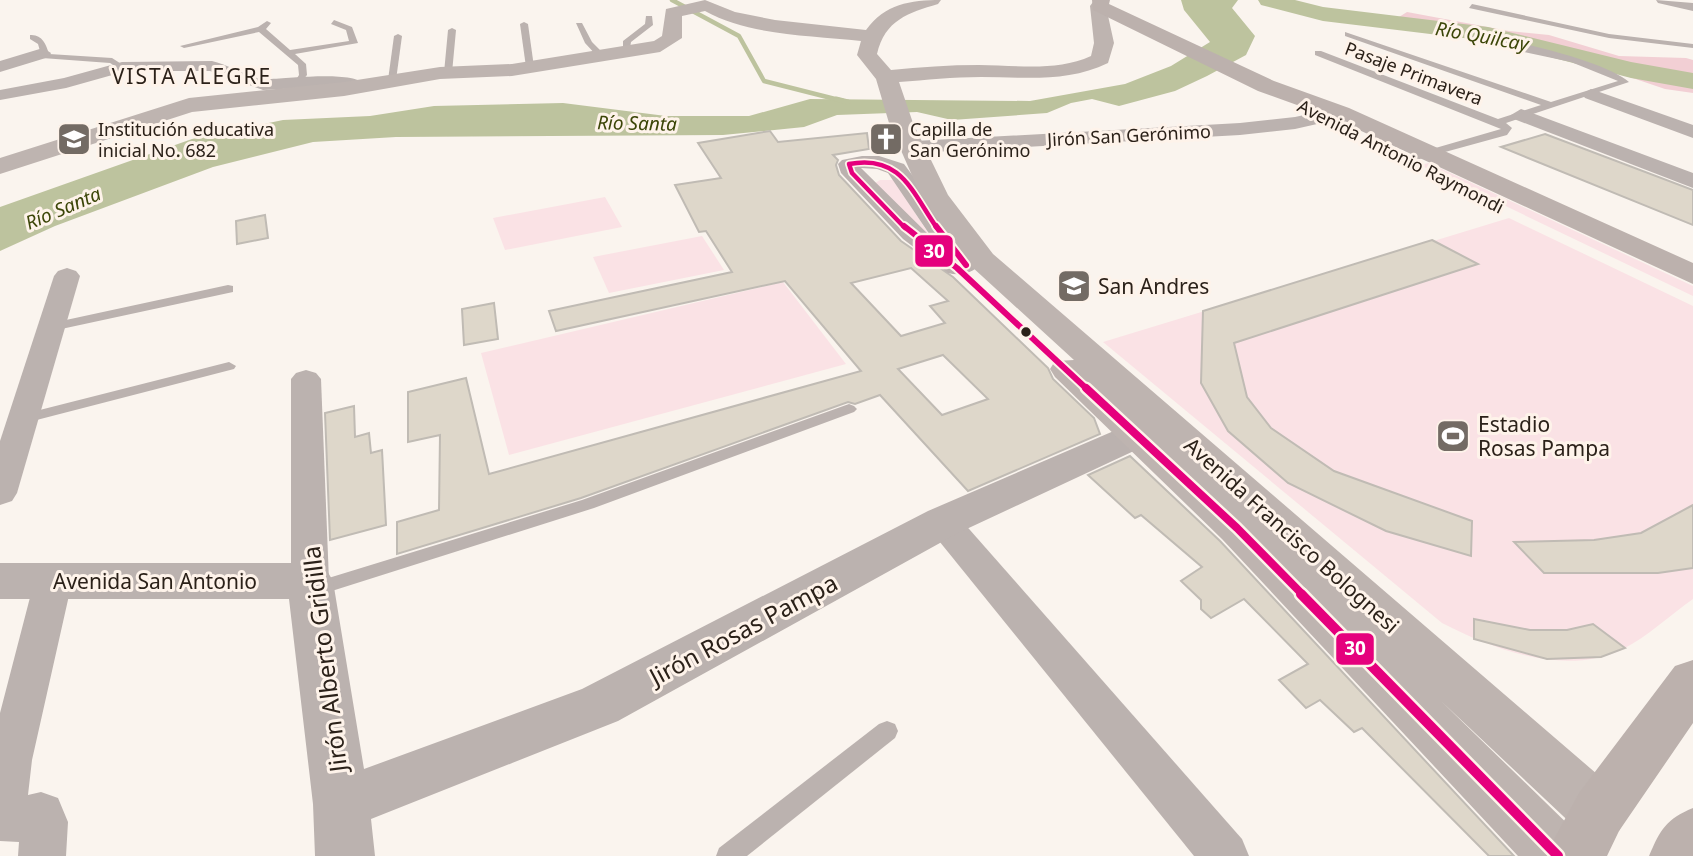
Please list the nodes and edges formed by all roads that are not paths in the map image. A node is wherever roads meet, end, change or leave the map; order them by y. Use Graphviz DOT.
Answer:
graph roads {
  1 [pos="1663,0"];
  2 [pos="927,1"];
  3 [pos="1100,3"];
  4 [pos="1472,6"];
  5 [pos="1693,8"];
  6 [pos="649,18"];
  7 [pos="334,22"];
  8 [pos="524,24"];
  9 [pos="579,25"];
  10 [pos="452,30"];
  11 [pos="1348,34"];
  12 [pos="398,36"];
  13 [pos="870,36"];
  14 [pos="33,37"];
  15 [pos="1467,38"];
  16 [pos="184,46"];
  17 [pos="1693,46"];
  18 [pos="291,52"];
  19 [pos="626,52"];
  20 [pos="43,53"];
  21 [pos="1318,53"];
  22 [pos="601,55"];
  23 [pos="0,67"];
  24 [pos="122,67"];
  25 [pos="530,67"];
  26 [pos="448,73"];
  27 [pos="392,80"];
  28 [pos="298,83"];
  29 [pos="357,85"];
  30 [pos="890,86"];
  31 [pos="1591,94"];
  32 [pos="0,95"];
  33 [pos="1552,106"];
  34 [pos="1521,115"];
  35 [pos="1330,116"];
  36 [pos="1498,122"];
  37 [pos="1693,132"];
  38 [pos="908,135"];
  39 [pos="1418,157"];
  40 [pos="0,166"];
  41 [pos="1693,181"];
  42 [pos="969,264"];
  43 [pos="1693,275"];
  44 [pos="67,276"];
  45 [pos="228,289"];
  46 [pos="1693,299"];
  47 [pos="52,327"];
  48 [pos="229,366"];
  49 [pos="306,379"];
  50 [pos="1099,379"];
  51 [pos="849,409"];
  52 [pos="25,418"];
  53 [pos="1137,434"];
  54 [pos="0,493"];
  55 [pos="943,522"];
  56 [pos="1254,522"];
  57 [pos="0,581"];
  58 [pos="53,582"];
  59 [pos="312,585"];
  60 [pos="1693,681"];
  61 [pos="887,731"];
  62 [pos="341,804"];
  63 [pos="42,835"];
  64 [pos="1693,836"];
  65 [pos="1583,844"];
  66 [pos="345,856"];
  67 [pos="728,856"];
  68 [pos="1225,856"];
  69 [pos="1679,856"];
  1 -- 5 [label="street"];
  2 -- 13 [label="main road"];
  3 -- 30 [label="main road"];
  3 -- 35 [label="highway, Avenida Antonio Raymondi"];
  4 -- 17 [label="lane"];
  6 -- 19 [label="lane"];
  7 -- 18 [label="lane"];
  8 -- 25 [label="lane"];
  9 -- 22 [label="lane"];
  10 -- 26 [label="lane"];
  11 -- 33 [label="lane"];
  12 -- 27 [label="lane"];
  13 -- 19 [label="main road"];
  13 -- 30 [label="main road, Avenida Francisco Bolognesi"];
  14 -- 20 [label="lane"];
  15 -- 31 [label="lane"];
  16 -- 18 [label="lane"];
  18 -- 28 [label="lane"];
  19 -- 22 [label="main road"];
  20 -- 23 [label="street"];
  20 -- 24 [label="lane"];
  21 -- 36 [label="lane, Pasaje Primavera"];
  22 -- 25 [label="main road"];
  24 -- 28 [label="street"];
  24 -- 32 [label="street"];
  25 -- 26 [label="main road"];
  26 -- 27 [label="main road"];
  27 -- 29 [label="main road"];
  28 -- 29 [label="street"];
  29 -- 40 [label="main road"];
  30 -- 38 [label="main road, Avenida Francisco Bolognesi"];
  31 -- 33 [label="lane"];
  31 -- 37 [label="street"];
  33 -- 34 [label="lane"];
  34 -- 36 [label="lane"];
  34 -- 41 [label="street"];
  35 -- 38 [label="street, Jirón San Gerónimo"];
  35 -- 39 [label="highway, Avenida Antonio Raymondi"];
  36 -- 39 [label="lane"];
  38 -- 42 [label="main road, Avenida Francisco Bolognesi"];
  39 -- 43 [label="highway, Avenida Antonio Raymondi"];
  39 -- 46 [label="highway, Avenida Antonio Raymondi"];
  42 -- 42 [label="street, Avenida Francisco Bolognesi"];
  42 -- 50 [label="main road, Avenida Francisco Bolognesi"];
  44 -- 47 [label="street"];
  45 -- 47 [label="lane"];
  47 -- 52 [label="street"];
  48 -- 52 [label="lane"];
  49 -- 59 [label="street, Jirón Alberto Gridilla"];
  50 -- 53 [label="main road, Avenida Francisco Bolognesi"];
  50 -- 56 [label="main road, Avenida Francisco Bolognesi"];
  51 -- 59 [label="lane"];
  52 -- 54 [label="street"];
  53 -- 55 [label="street, Jirón Rosas Pampa"];
  53 -- 56 [label="main road, Avenida Francisco Bolognesi"];
  55 -- 62 [label="street, Jirón Rosas Pampa"];
  55 -- 68 [label="street"];
  56 -- 65 [label="main road, Avenida Francisco Bolognesi"];
  56 -- 65 [label="main road, Avenida Francisco Bolognesi"];
  57 -- 58 [label="street, Avenida San Antonio"];
  58 -- 59 [label="street, Avenida San Antonio"];
  58 -- 63 [label="street"];
  59 -- 62 [label="street, Jirón Alberto Gridilla"];
  60 -- 65 [label="highway"];
  61 -- 67 [label="lane"];
  62 -- 66 [label="street, Jirón Alberto Gridilla"];
  64 -- 69 [label="highway"];
}
